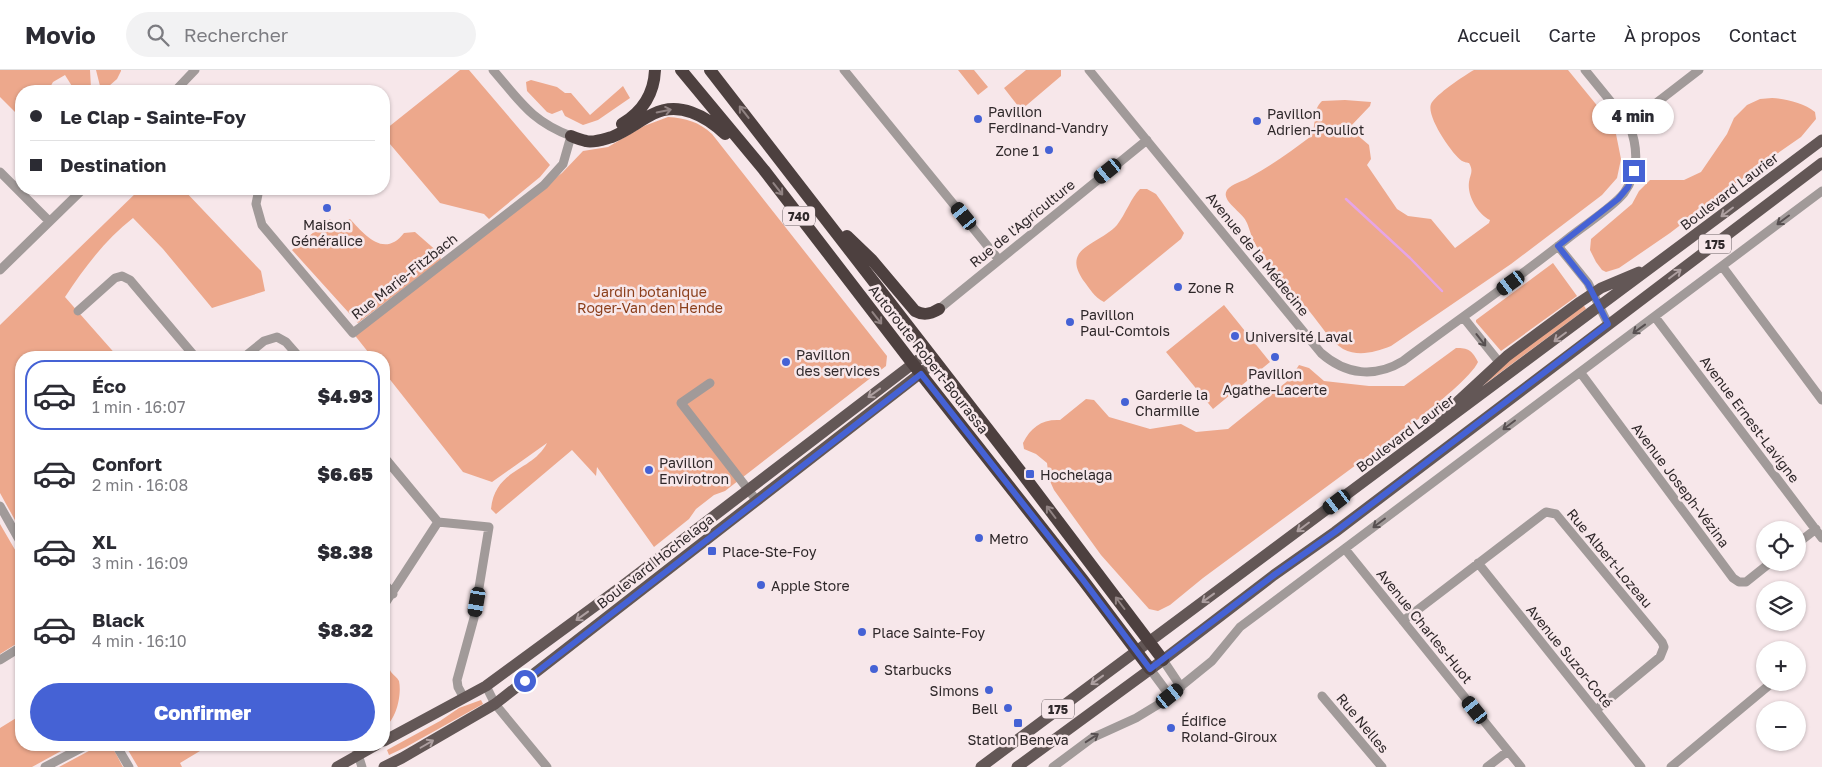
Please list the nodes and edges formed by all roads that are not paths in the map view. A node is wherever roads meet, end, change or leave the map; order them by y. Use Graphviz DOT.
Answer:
graph roads {
  1 [pos="195,70"];
  2 [pos="493,70"];
  3 [pos="655,70"];
  4 [pos="681,70"];
  5 [pos="710,70"];
  6 [pos="844,70"];
  7 [pos="1089,70"];
  8 [pos="1585,70"];
  9 [pos="1698,70"];
  10 [pos="181,85"];
  11 [pos="1629,124"];
  12 [pos="571,136"];
  13 [pos="1146,140"];
  14 [pos="1822,140"];
  15 [pos="774,151"];
  16 [pos="1822,163"];
  17 [pos="764,170"];
  18 [pos="0,172"];
  19 [pos="15,187"];
  20 [pos="1822,191"];
  21 [pos="23,195"];
  22 [pos="76,195"];
  23 [pos="258,195"];
  24 [pos="49,220"];
  25 [pos="1558,246"];
  26 [pos="999,260"];
  27 [pos="1658,263"];
  28 [pos="1722,266"];
  29 [pos="0,270"];
  30 [pos="1593,292"];
  31 [pos="939,308"];
  32 [pos="1599,308"];
  33 [pos="78,311"];
  34 [pos="1464,317"];
  35 [pos="1655,317"];
  36 [pos="1608,324"];
  37 [pos="190,351"];
  38 [pos="252,351"];
  39 [pos="294,351"];
  40 [pos="931,358"];
  41 [pos="1500,362"];
  42 [pos="913,364"];
  43 [pos="1580,372"];
  44 [pos="921,374"];
  45 [pos="710,382"];
  46 [pos="1822,400"];
  47 [pos="1412,446"];
  48 [pos="390,465"];
  49 [pos="748,490"];
  50 [pos="757,501"];
  51 [pos="0,506"];
  52 [pos="438,522"];
  53 [pos="1816,529"];
  54 [pos="15,532"];
  55 [pos="1806,537"];
  56 [pos="1822,538"];
  57 [pos="1345,549"];
  58 [pos="1478,563"];
  59 [pos="1760,571"];
  60 [pos="390,590"];
  61 [pos="393,594"];
  62 [pos="390,598"];
  63 [pos="1403,621"];
  64 [pos="1150,642"];
  65 [pos="15,651"];
  66 [pos="1136,651"];
  67 [pos="0,660"];
  68 [pos="1163,660"];
  69 [pos="1150,669"];
  70 [pos="486,686"];
  71 [pos="1181,686"];
  72 [pos="1762,691"];
  73 [pos="1170,696"];
  74 [pos="1322,696"];
  75 [pos="464,698"];
  76 [pos="495,704"];
  77 [pos="1596,710"];
  78 [pos="390,738"];
  79 [pos="75,751"];
  80 [pos="120,751"];
  81 [pos="355,751"];
  82 [pos="356,751"];
  83 [pos="1508,751"];
  84 [pos="45,767"];
  85 [pos="129,767"];
  86 [pos="337,767"];
  87 [pos="362,767"];
  88 [pos="384,767"];
  89 [pos="546,767"];
  90 [pos="980,767"];
  91 [pos="1017,767"];
  92 [pos="1053,767"];
  93 [pos="1382,767"];
  94 [pos="1487,767"];
  95 [pos="1521,767"];
  96 [pos="1641,767"];
  97 [pos="1671,767"];
  1 -- 10 [label="street"];
  2 -- 12 [label="street"];
  3 -- 12 [label="highway"];
  4 -- 17 [label="highway, Autoroute Robert-Bourassa / 740"];
  15 -- 5 [label="highway, Autoroute Robert-Bourassa / 740, one-way"];
  6 -- 26 [label="street"];
  7 -- 13 [label="street, Avenue de la Médecine"];
  8 -- 11 [label="street"];
  9 -- 11 [label="street"];
  11 -- 25 [label="street, Avenue de la Médecine"];
  12 -- 17 [label="highway, one-way"];
  12 -- 23 [label="street, Rue Marie-Fitzbach"];
  13 -- 26 [label="street, Rue de l'Agriculture"];
  13 -- 34 [label="street, Avenue de la Médecine"];
  14 -- 27 [label="main road, Boulevard Laurier / 175, one-way"];
  15 -- 31 [label="highway"];
  15 -- 40 [label="highway, Autoroute Robert-Bourassa / 740"];
  36 -- 16 [label="main road, 175, one-way"];
  17 -- 42 [label="highway, Autoroute Robert-Bourassa / 740, one-way"];
  18 -- 19 [label="street"];
  20 -- 28 [label="street, one-way"];
  21 -- 24 [label="street"];
  22 -- 24 [label="street"];
  24 -- 29 [label="street"];
  25 -- 30 [label="street"];
  25 -- 34 [label="street, Avenue de la Médecine"];
  26 -- 31 [label="street, Rue de l'Agriculture"];
  27 -- 30 [label="main road"];
  27 -- 32 [label="main road, Boulevard Laurier / 175"];
  28 -- 35 [label="street"];
  28 -- 46 [label="street"];
  30 -- 32 [label="street"];
  30 -- 41 [label="main road"];
  32 -- 36 [label="street"];
  32 -- 47 [label="main road, Boulevard Laurier / 175, one-way"];
  33 -- 37 [label="street"];
  34 -- 41 [label="street, one-way"];
  35 -- 43 [label="street, one-way"];
  35 -- 53 [label="street, Avenue Ernest-Lavigne"];
  36 -- 68 [label="main road, 175"];
  38 -- 39 [label="street"];
  40 -- 42 [label="main road, Boulevard Hochelaga"];
  40 -- 44 [label="main road, Boulevard Hochelaga"];
  64 -- 40 [label="highway, Autoroute Robert-Bourassa, one-way"];
  41 -- 47 [label="main road"];
  42 -- 44 [label="highway, Autoroute Robert-Bourassa / 740"];
  42 -- 49 [label="main road, Boulevard Hochelaga, one-way"];
  43 -- 57 [label="street, one-way"];
  43 -- 59 [label="street, Avenue Joseph-Vézina"];
  44 -- 50 [label="main road, Boulevard Hochelaga"];
  44 -- 66 [label="highway, Autoroute Robert-Bourassa"];
  45 -- 49 [label="street"];
  47 -- 64 [label="main road, Boulevard Laurier / 175, one-way"];
  48 -- 52 [label="street"];
  49 -- 50 [label="street"];
  49 -- 70 [label="main road, Boulevard Hochelaga, one-way"];
  50 -- 76 [label="main road, Boulevard Hochelaga"];
  51 -- 54 [label="street"];
  52 -- 61 [label="street"];
  52 -- 75 [label="street"];
  53 -- 55 [label="street"];
  53 -- 56 [label="street, Avenue Ernest-Lavigne"];
  57 -- 63 [label="street, Avenue Charles-Huot"];
  57 -- 71 [label="street"];
  58 -- 63 [label="street, Rue Albert-Lozeau"];
  58 -- 77 [label="street, Avenue Suzor-Coté"];
  58 -- 77 [label="street, Rue Albert-Lozeau"];
  60 -- 61 [label="street"];
  61 -- 62 [label="street"];
  63 -- 83 [label="street, Avenue Charles-Huot"];
  64 -- 66 [label="main road, Boulevard Laurier / 175"];
  64 -- 68 [label="highway, Autoroute Robert-Bourassa"];
  65 -- 67 [label="street"];
  66 -- 69 [label="highway, Autoroute Robert-Bourassa"];
  66 -- 90 [label="main road, Boulevard Laurier / 175, one-way"];
  68 -- 69 [label="main road, 175"];
  68 -- 71 [label="street"];
  69 -- 73 [label="street"];
  69 -- 91 [label="main road, 175"];
  70 -- 75 [label="main road, Boulevard Hochelaga"];
  70 -- 76 [label="street"];
  71 -- 73 [label="street"];
  72 -- 97 [label="street"];
  92 -- 73 [label="street, one-way"];
  74 -- 93 [label="street, Rue Nelles"];
  75 -- 78 [label="main road, Boulevard Hochelaga"];
  88 -- 76 [label="main road, Boulevard Hochelaga, one-way"];
  76 -- 89 [label="street"];
  77 -- 96 [label="street, Avenue Suzor-Coté"];
  79 -- 84 [label="street"];
  80 -- 85 [label="street"];
  81 -- 86 [label="main road"];
  82 -- 87 [label="street"];
  83 -- 94 [label="street"];
  83 -- 95 [label="street, Avenue Charles-Huot"];
}
